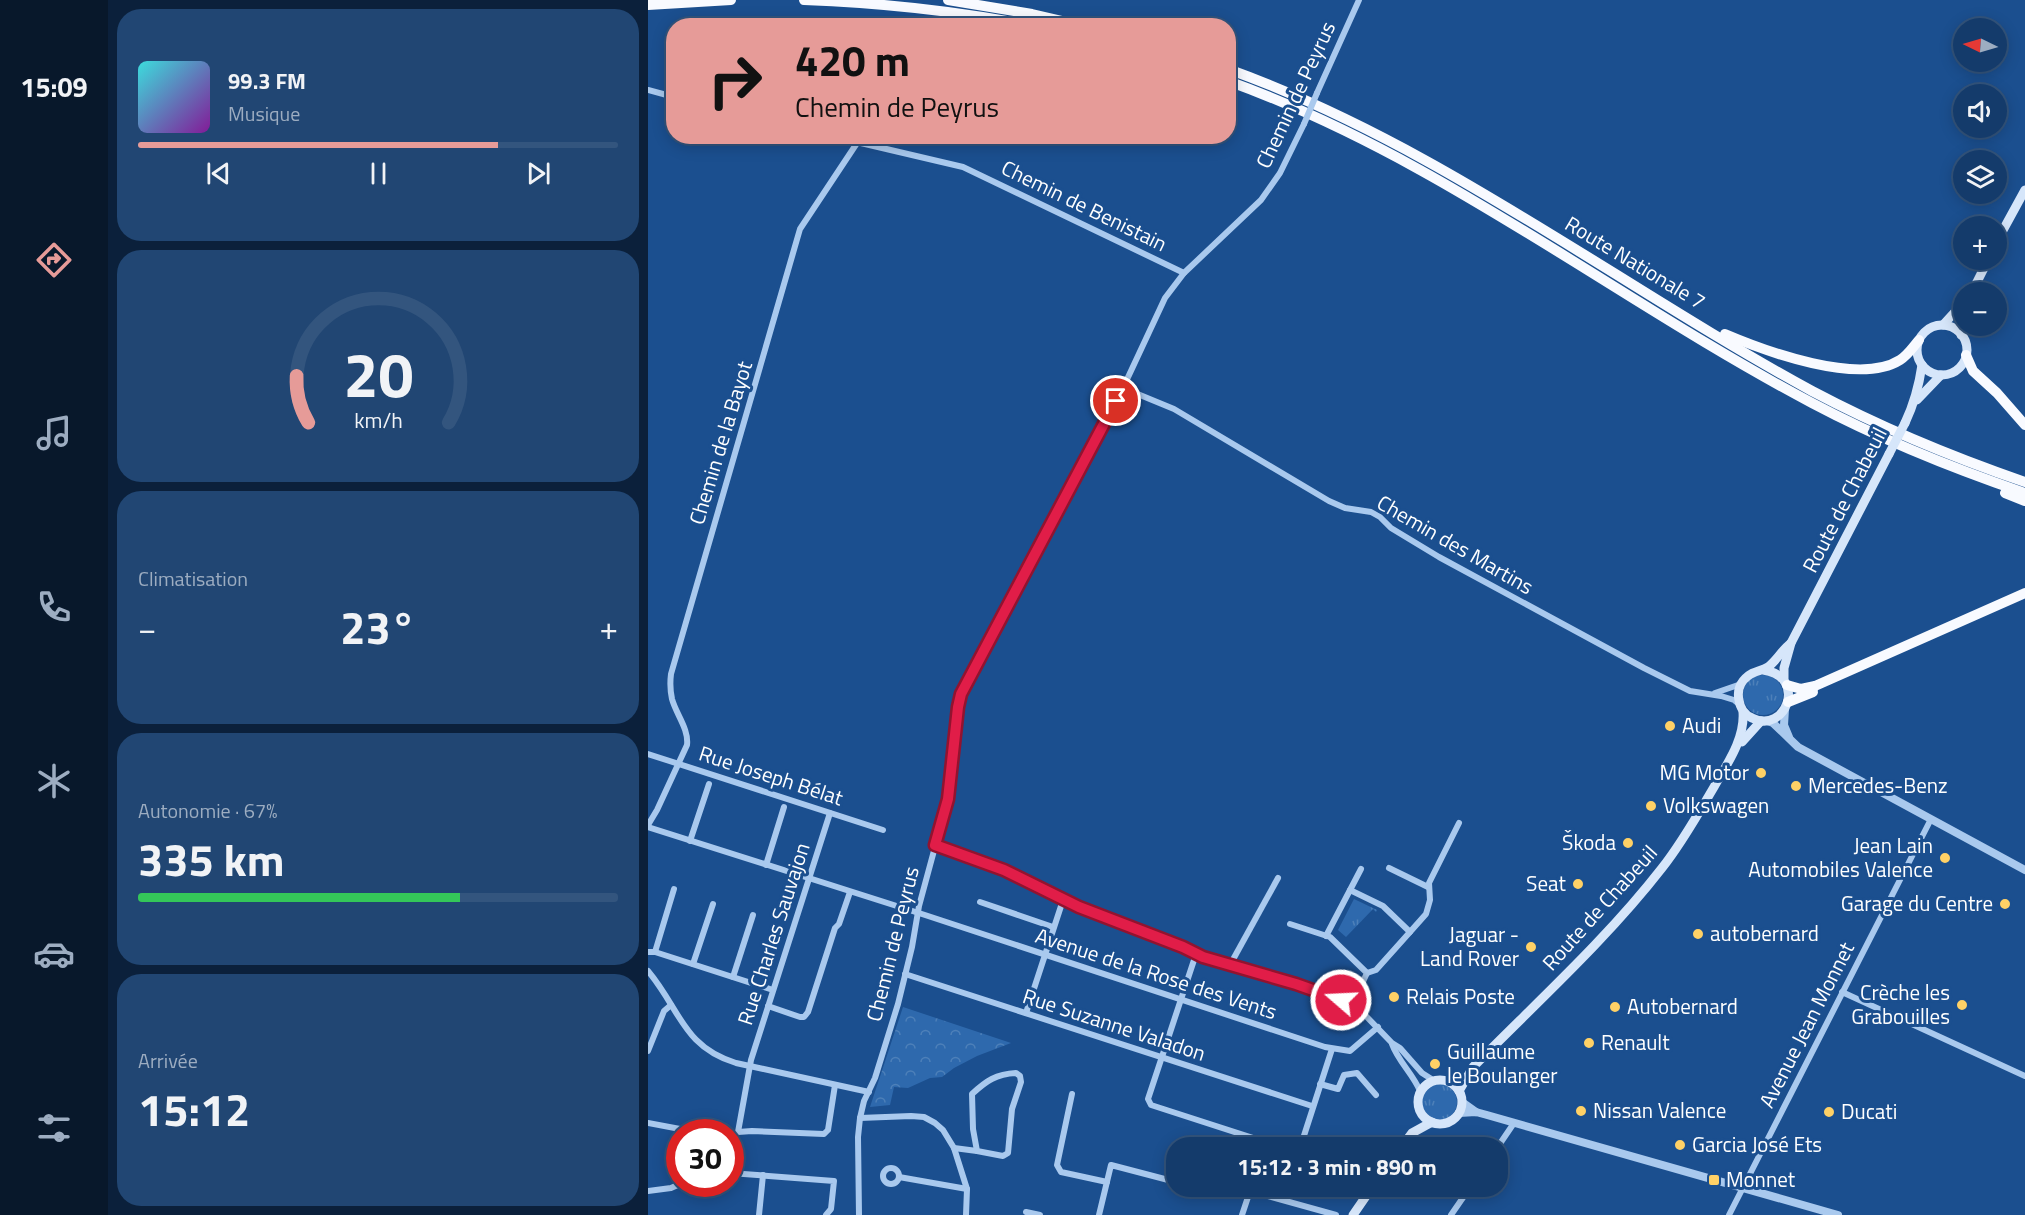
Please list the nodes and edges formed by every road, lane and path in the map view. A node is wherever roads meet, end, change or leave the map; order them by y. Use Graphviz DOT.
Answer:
graph roads {
  1 [pos="730,0"];
  2 [pos="804,0"];
  3 [pos="948,0"];
  4 [pos="1359,0"];
  5 [pos="648,5"];
  6 [pos="988,18"];
  7 [pos="1049,18"];
  8 [pos="1236,72"];
  9 [pos="1236,84"];
  10 [pos="648,90"];
  11 [pos="666,95"];
  12 [pos="856,144"];
  13 [pos="861,144"];
  14 [pos="2025,190"];
  15 [pos="2007,223"];
  16 [pos="1184,273"];
  17 [pos="1953,314"];
  18 [pos="1689,319"];
  19 [pos="1943,325"];
  20 [pos="1953,328"];
  21 [pos="1962,336"];
  22 [pos="1919,340"];
  23 [pos="1966,355"];
  24 [pos="1922,365"];
  25 [pos="1941,375"];
  26 [pos="1123,388"];
  27 [pos="1913,405"];
  28 [pos="2025,425"];
  29 [pos="1994,482"];
  30 [pos="2025,482"];
  31 [pos="2025,492"];
  32 [pos="2025,501"];
  33 [pos="2025,593"];
  34 [pos="2025,599"];
  35 [pos="1791,643"];
  36 [pos="1762,670"];
  37 [pos="1785,683"];
  38 [pos="1741,684"];
  39 [pos="1709,694"];
  40 [pos="1786,706"];
  41 [pos="1742,708"];
  42 [pos="1764,721"];
  43 [pos="1792,744"];
  44 [pos="648,754"];
  45 [pos="1732,756"];
  46 [pos="680,764"];
  47 [pos="709,784"];
  48 [pos="784,807"];
  49 [pos="830,813"];
  50 [pos="1931,819"];
  51 [pos="1459,823"];
  52 [pos="648,826"];
  53 [pos="884,830"];
  54 [pos="690,841"];
  55 [pos="935,845"];
  56 [pos="766,865"];
  57 [pos="1389,868"];
  58 [pos="1362,869"];
  59 [pos="2025,870"];
  60 [pos="1278,878"];
  61 [pos="809,879"];
  62 [pos="1428,887"];
  63 [pos="674,889"];
  64 [pos="1350,890"];
  65 [pos="850,892"];
  66 [pos="1063,900"];
  67 [pos="980,902"];
  68 [pos="713,904"];
  69 [pos="918,913"];
  70 [pos="753,915"];
  71 [pos="1290,924"];
  72 [pos="1053,927"];
  73 [pos="1410,932"];
  74 [pos="1326,936"];
  75 [pos="651,952"];
  76 [pos="1044,954"];
  77 [pos="1196,954"];
  78 [pos="693,964"];
  79 [pos="1230,965"];
  80 [pos="648,971"];
  81 [pos="1367,973"];
  82 [pos="905,974"];
  83 [pos="733,977"];
  84 [pos="773,990"];
  85 [pos="1842,992"];
  86 [pos="1181,1000"];
  87 [pos="671,1005"];
  88 [pos="1352,1005"];
  89 [pos="768,1006"];
  90 [pos="1026,1013"];
  91 [pos="1378,1027"];
  92 [pos="1392,1043"];
  93 [pos="1332,1048"];
  94 [pos="648,1051"];
  95 [pos="1162,1058"];
  96 [pos="749,1065"];
  97 [pos="1473,1067"];
  98 [pos="2025,1076"];
  99 [pos="1433,1080"];
  100 [pos="1449,1081"];
  101 [pos="1320,1084"];
  102 [pos="835,1085"];
  103 [pos="1338,1089"];
  104 [pos="1420,1091"];
  105 [pos="1459,1091"];
  106 [pos="868,1092"];
  107 [pos="1072,1094"];
  108 [pos="1376,1095"];
  109 [pos="1336,1098"];
  110 [pos="1462,1102"];
  111 [pos="1312,1106"];
  112 [pos="1419,1111"];
  113 [pos="1476,1112"];
  114 [pos="1458,1113"];
  115 [pos="860,1118"];
  116 [pos="740,1119"];
  117 [pos="1432,1122"];
  118 [pos="648,1123"];
  119 [pos="1514,1123"];
  120 [pos="666,1126"];
  121 [pos="744,1132"];
  122 [pos="1412,1133"];
  123 [pos="1250,1137"];
  124 [pos="1303,1137"];
  125 [pos="1409,1137"];
  126 [pos="1504,1137"];
  127 [pos="954,1148"];
  128 [pos="977,1151"];
  129 [pos="744,1174"];
  130 [pos="763,1175"];
  131 [pos="898,1177"];
  132 [pos="1166,1179"];
  133 [pos="1107,1182"];
  134 [pos="666,1188"];
  135 [pos="1742,1188"];
  136 [pos="968,1189"];
  137 [pos="648,1191"];
  138 [pos="1365,1197"];
  139 [pos="1463,1197"];
  140 [pos="1026,1212"];
  141 [pos="759,1215"];
  142 [pos="826,1215"];
  143 [pos="859,1215"];
  144 [pos="966,1215"];
  145 [pos="1040,1215"];
  146 [pos="1099,1215"];
  147 [pos="1242,1215"];
  148 [pos="1336,1215"];
  149 [pos="1353,1215"];
  150 [pos="1451,1215"];
  151 [pos="1729,1215"];
  152 [pos="1838,1215"];
  1 -- 5 [label="highway"];
  2 -- 6 [label="highway"];
  3 -- 7 [label="highway"];
  4 -- 16 [label="street, Chemin de Peyrus, bridge"];
  8 -- 18 [label="highway, Route Nationale 7"];
  9 -- 29 [label="highway, Route Nationale 7"];
  10 -- 11 [label="street"];
  12 -- 46 [label="street, Chemin de la Bayot"];
  13 -- 16 [label="street, Chemin de Benistain"];
  14 -- 15 [label="main road"];
  16 -- 26 [label="street, Chemin de Peyrus"];
  17 -- 19 [label="main road"];
  18 -- 22 [label="highway"];
  18 -- 30 [label="highway, Route Nationale 7"];
  19 -- 20 [label="main road"];
  19 -- 22 [label="main road"];
  21 -- 23 [label="main road"];
  22 -- 24 [label="main road"];
  23 -- 25 [label="main road"];
  23 -- 28 [label="highway"];
  24 -- 25 [label="main road"];
  24 -- 27 [label="main road"];
  25 -- 27 [label="main road"];
  26 -- 39 [label="street, Chemin des Martins"];
  26 -- 55 [label="street, Chemin de Peyrus"];
  27 -- 35 [label="main road, Route de Chabeuil, bridge"];
  29 -- 31 [label="highway, Route Nationale 7"];
  29 -- 32 [label="highway"];
  33 -- 37 [label="highway"];
  34 -- 40 [label="highway"];
  35 -- 36 [label="main road"];
  35 -- 37 [label="main road"];
  36 -- 37 [label="main road"];
  36 -- 38 [label="main road"];
  37 -- 40 [label="main road"];
  38 -- 39 [label="street"];
  38 -- 41 [label="main road"];
  39 -- 41 [label="street, Chemin des Martins"];
  40 -- 42 [label="main road"];
  40 -- 43 [label="street"];
  41 -- 42 [label="main road"];
  41 -- 45 [label="main road"];
  42 -- 43 [label="street"];
  42 -- 45 [label="main road"];
  43 -- 50 [label="street"];
  44 -- 46 [label="street, Rue Joseph Bélat"];
  45 -- 97 [label="main road, Route de Chabeuil"];
  46 -- 49 [label="street, Rue Joseph Bélat"];
  46 -- 52 [label="street, Chemin de la Bayot"];
  47 -- 54 [label="street"];
  48 -- 56 [label="street"];
  49 -- 53 [label="street, Rue Joseph Bélat"];
  49 -- 61 [label="street, Rue Charles Sauvajon"];
  50 -- 59 [label="street"];
  50 -- 85 [label="street, Avenue Jean Monnet"];
  51 -- 62 [label="street"];
  52 -- 54 [label="street, Avenue de la Rose des Vents"];
  54 -- 56 [label="street, Avenue de la Rose des Vents"];
  55 -- 66 [label="street"];
  55 -- 69 [label="street, Chemin de Peyrus"];
  56 -- 61 [label="street, Avenue de la Rose des Vents"];
  57 -- 62 [label="street"];
  58 -- 64 [label="street"];
  60 -- 79 [label="street"];
  61 -- 65 [label="street, Avenue de la Rose des Vents"];
  61 -- 84 [label="street, Rue Charles Sauvajon"];
  62 -- 73 [label="street"];
  63 -- 75 [label="street"];
  64 -- 73 [label="street"];
  64 -- 74 [label="street"];
  65 -- 69 [label="street, Avenue de la Rose des Vents"];
  65 -- 89 [label="street"];
  66 -- 72 [label="street"];
  66 -- 77 [label="street"];
  67 -- 72 [label="street"];
  68 -- 78 [label="street"];
  69 -- 76 [label="street, Avenue de la Rose des Vents"];
  69 -- 82 [label="street, Chemin de Peyrus"];
  70 -- 83 [label="street"];
  71 -- 74 [label="street"];
  72 -- 76 [label="street"];
  73 -- 81 [label="street"];
  74 -- 81 [label="street"];
  75 -- 78 [label="street"];
  76 -- 86 [label="street, Avenue de la Rose des Vents"];
  76 -- 90 [label="street"];
  77 -- 79 [label="street"];
  77 -- 86 [label="street"];
  78 -- 83 [label="street"];
  79 -- 88 [label="street"];
  80 -- 87 [label="street"];
  81 -- 88 [label="street"];
  82 -- 90 [label="street, Rue Suzanne Valadon"];
  82 -- 106 [label="street, Chemin de Peyrus"];
  83 -- 84 [label="street"];
  84 -- 89 [label="street, Rue Charles Sauvajon"];
  85 -- 98 [label="street"];
  85 -- 135 [label="street, Avenue Jean Monnet"];
  86 -- 93 [label="street, Avenue de la Rose des Vents"];
  86 -- 95 [label="street"];
  87 -- 94 [label="street"];
  87 -- 96 [label="street"];
  88 -- 91 [label="street"];
  89 -- 96 [label="street, Rue Charles Sauvajon"];
  90 -- 95 [label="street, Rue Suzanne Valadon"];
  91 -- 92 [label="street"];
  91 -- 93 [label="street, Avenue de la Rose des Vents"];
  92 -- 99 [label="street"];
  92 -- 104 [label="street"];
  93 -- 101 [label="street"];
  95 -- 111 [label="street, Rue Suzanne Valadon"];
  95 -- 123 [label="street"];
  96 -- 102 [label="street"];
  96 -- 116 [label="street, Rue Charles Sauvajon"];
  97 -- 100 [label="main road, Route de Chabeuil"];
  97 -- 105 [label="main road, Route de Chabeuil"];
  99 -- 100 [label="main road"];
  99 -- 104 [label="main road"];
  100 -- 105 [label="main road"];
  101 -- 103 [label="street"];
  101 -- 111 [label="street"];
  102 -- 106 [label="street"];
  102 -- 121 [label="street"];
  103 -- 108 [label="street"];
  103 -- 109 [label="street"];
  104 -- 112 [label="main road"];
  105 -- 110 [label="main road"];
  106 -- 115 [label="street, Chemin de Peyrus"];
  107 -- 133 [label="street"];
  110 -- 113 [label="street"];
  110 -- 114 [label="main road"];
  111 -- 124 [label="street"];
  112 -- 117 [label="main road"];
  112 -- 122 [label="main road"];
  113 -- 114 [label="street"];
  113 -- 119 [label="street"];
  114 -- 117 [label="main road"];
  115 -- 127 [label="street"];
  115 -- 143 [label="street, Chemin de Peyrus"];
  117 -- 122 [label="main road"];
  118 -- 120 [label="street"];
  119 -- 126 [label="street"];
  119 -- 135 [label="street"];
  122 -- 125 [label="main road"];
  127 -- 128 [label="street"];
  127 -- 136 [label="street"];
  128 -- 128 [label="street"];
  129 -- 130 [label="street"];
  130 -- 141 [label="street"];
  130 -- 142 [label="street"];
  131 -- 136 [label="street"];
  132 -- 133 [label="street"];
  133 -- 146 [label="street"];
  134 -- 137 [label="street"];
  135 -- 151 [label="street, Avenue Jean Monnet"];
  135 -- 152 [label="street"];
  136 -- 144 [label="street"];
  138 -- 149 [label="main road"];
  139 -- 150 [label="street"];
  140 -- 145 [label="street"];
  147 -- 148 [label="street"];
}
